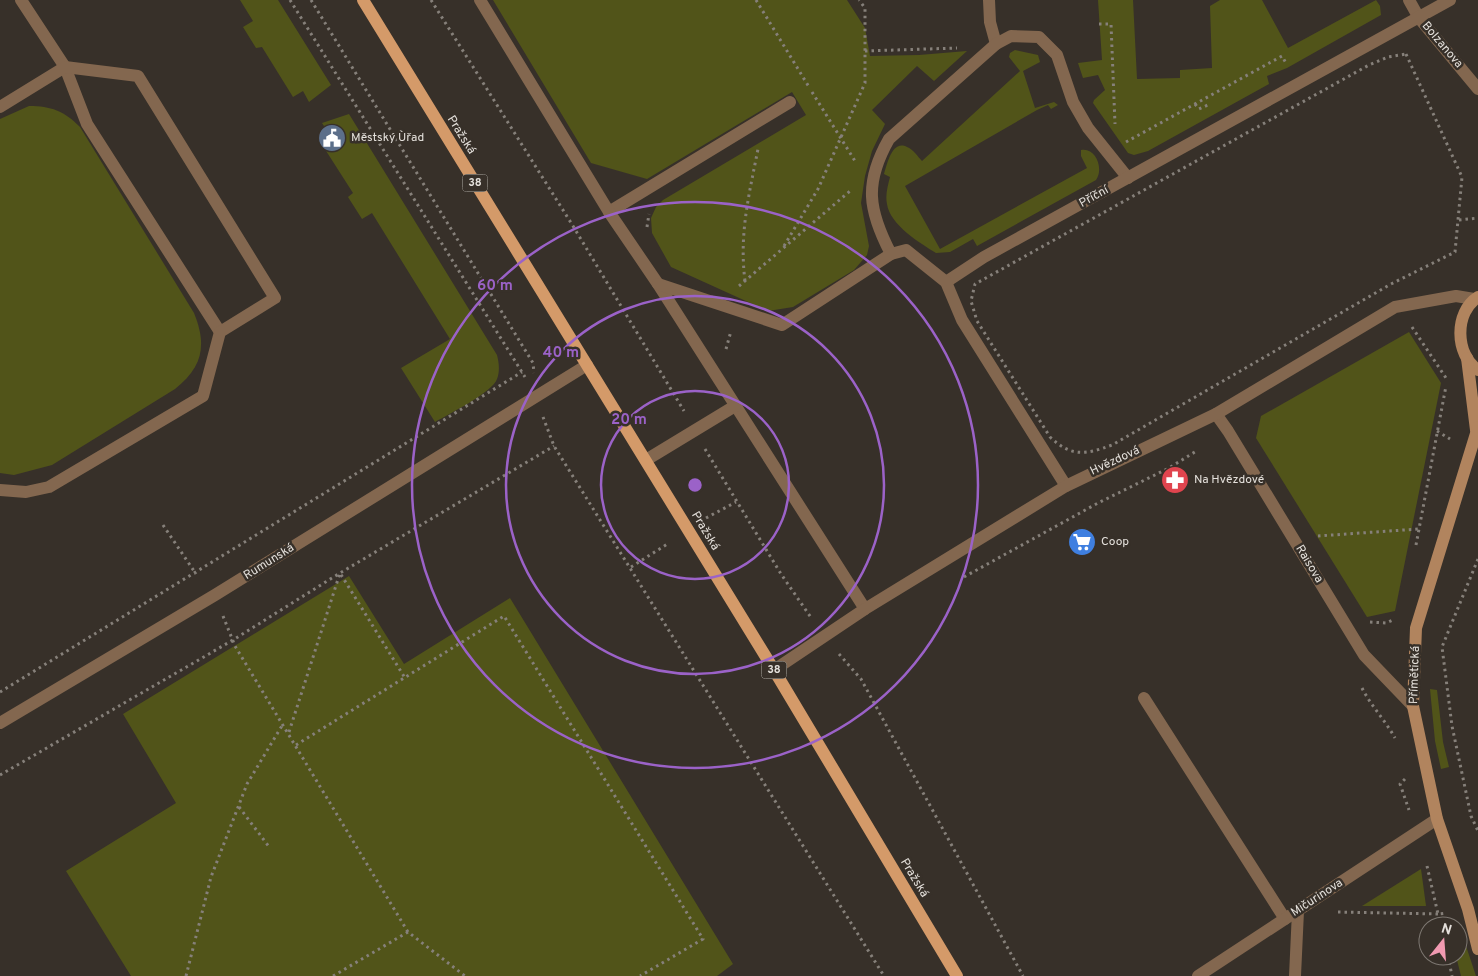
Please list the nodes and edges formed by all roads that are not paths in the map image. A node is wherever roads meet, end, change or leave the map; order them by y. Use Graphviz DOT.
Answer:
graph roads {
  1 [pos="20,0"];
  2 [pos="362,0"];
  3 [pos="480,0"];
  4 [pos="988,0"];
  5 [pos="1409,0"];
  6 [pos="1450,0"];
  7 [pos="1420,18"];
  8 [pos="996,44"];
  9 [pos="65,67"];
  10 [pos="1478,89"];
  11 [pos="790,102"];
  12 [pos="0,107"];
  13 [pos="1128,178"];
  14 [pos="609,212"];
  15 [pos="891,254"];
  16 [pos="946,282"];
  17 [pos="658,284"];
  18 [pos="1476,298"];
  19 [pos="220,332"];
  20 [pos="1466,358"];
  21 [pos="587,365"];
  22 [pos="1478,370"];
  23 [pos="735,406"];
  24 [pos="1216,414"];
  25 [pos="1477,429"];
  26 [pos="646,460"];
  27 [pos="1066,486"];
  28 [pos="0,490"];
  29 [pos="865,609"];
  30 [pos="774,670"];
  31 [pos="1144,698"];
  32 [pos="1413,706"];
  33 [pos="0,723"];
  34 [pos="1437,819"];
  35 [pos="1298,911"];
  36 [pos="1285,919"];
  37 [pos="1478,949"];
  38 [pos="957,976"];
  39 [pos="1198,976"];
  40 [pos="1295,976"];
  1 -- 9 [label="street"];
  2 -- 21 [label="main road, Pražská / 38"];
  3 -- 14 [label="street"];
  4 -- 8 [label="street"];
  5 -- 7 [label="street, Bolzanova"];
  6 -- 7 [label="street, Příční"];
  7 -- 10 [label="street, Bolzanova"];
  7 -- 13 [label="street, Příční"];
  8 -- 13 [label="street"];
  8 -- 15 [label="street"];
  9 -- 12 [label="street"];
  9 -- 19 [label="street"];
  9 -- 19 [label="street"];
  11 -- 14 [label="street"];
  13 -- 16 [label="street, Příční"];
  14 -- 17 [label="street"];
  15 -- 16 [label="street"];
  15 -- 17 [label="street"];
  16 -- 27 [label="street"];
  17 -- 23 [label="street"];
  18 -- 20 [label="main road, Přímětická"];
  18 -- 24 [label="street, Hvězdová"];
  19 -- 28 [label="street"];
  20 -- 22 [label="main road"];
  20 -- 25 [label="main road, Přímětická"];
  21 -- 26 [label="main road, Pražská / 38"];
  21 -- 33 [label="street, Rumunská"];
  23 -- 26 [label="street"];
  23 -- 29 [label="street"];
  24 -- 27 [label="street, Hvězdová"];
  24 -- 32 [label="street, Raisova"];
  25 -- 32 [label="main road, Přímětická"];
  26 -- 30 [label="main road, Pražská / 38"];
  27 -- 29 [label="street, Hvězdová"];
  29 -- 30 [label="street, Hvězdová"];
  30 -- 38 [label="main road, Pražská / 38"];
  31 -- 36 [label="street"];
  32 -- 34 [label="main road, Přímětická"];
  34 -- 35 [label="street, Mičurinova"];
  34 -- 37 [label="main road, Přímětická"];
  35 -- 36 [label="street, Mičurinova"];
  35 -- 40 [label="street"];
  36 -- 39 [label="street, Mičurinova"];
}
